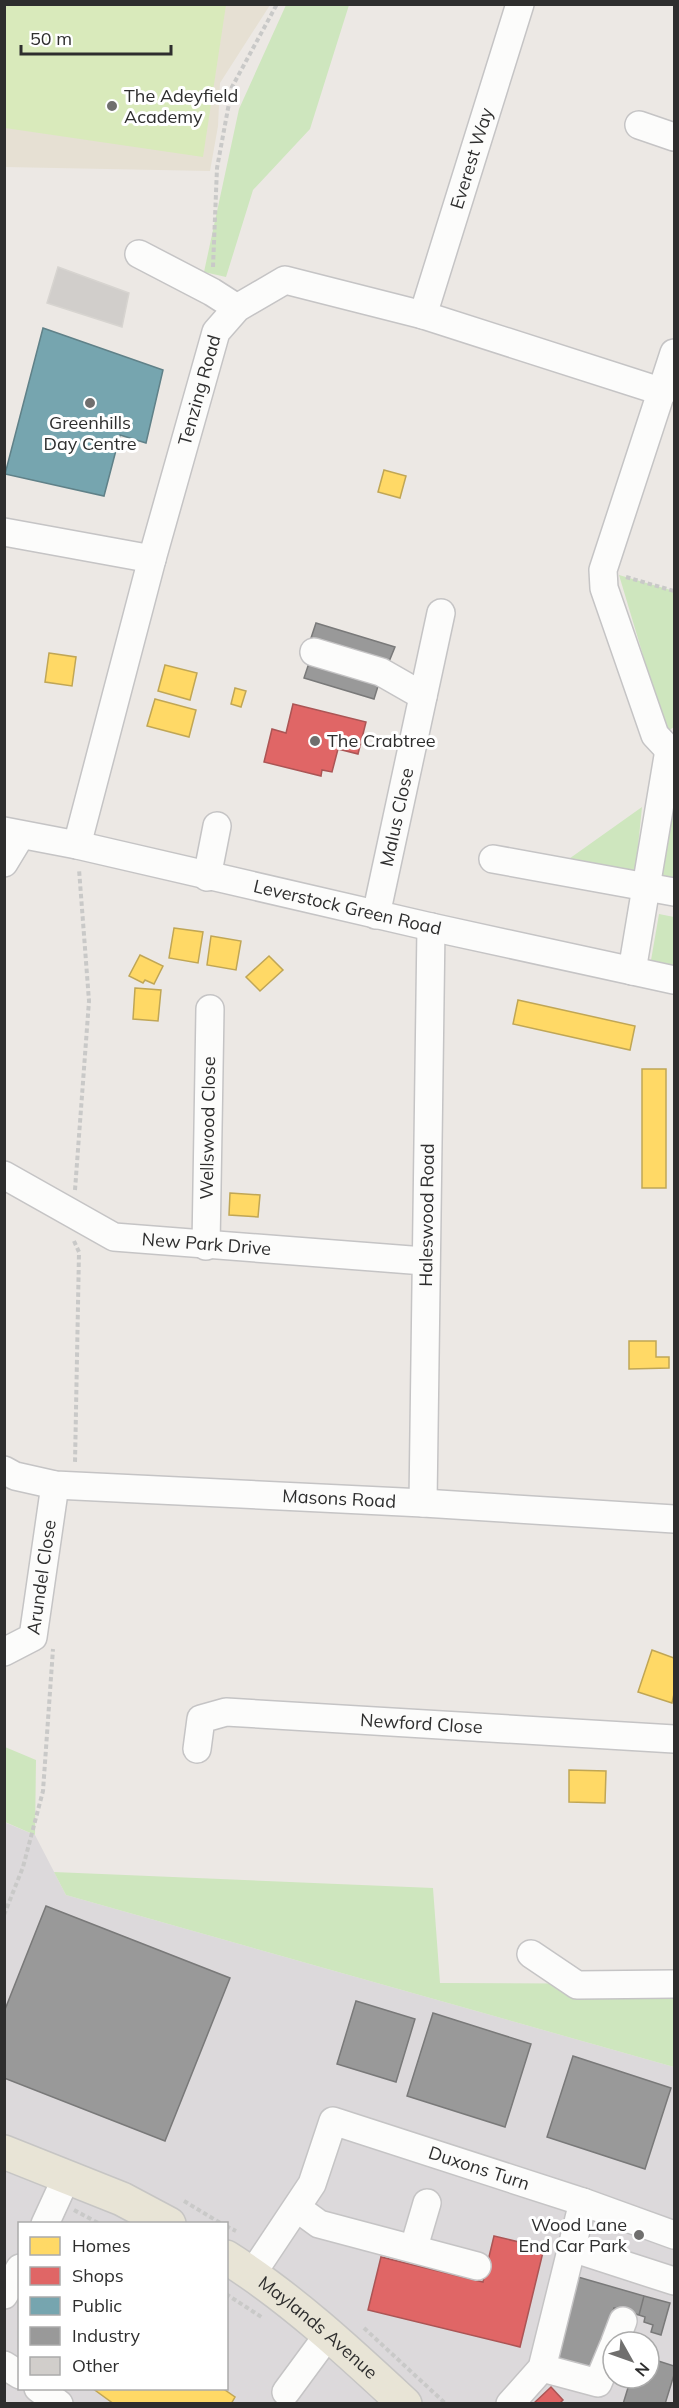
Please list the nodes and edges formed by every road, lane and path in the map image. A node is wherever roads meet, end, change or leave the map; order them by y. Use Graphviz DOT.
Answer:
graph roads {
  1 [pos="278,4"];
  2 [pos="520,4"];
  3 [pos="639,125"];
  4 [pos="675,137"];
  5 [pos="139,254"];
  6 [pos="212,292"];
  7 [pos="237,308"];
  8 [pos="423,315"];
  9 [pos="675,352"];
  10 [pos="663,392"];
  11 [pos="4,532"];
  12 [pos="152,559"];
  13 [pos="603,570"];
  14 [pos="675,591"];
  15 [pos="441,613"];
  16 [pos="314,652"];
  17 [pos="423,696"];
  18 [pos="672,749"];
  19 [pos="217,826"];
  20 [pos="13,833"];
  21 [pos="77,845"];
  22 [pos="493,859"];
  23 [pos="4,863"];
  24 [pos="207,877"];
  25 [pos="646,886"];
  26 [pos="675,892"];
  27 [pos="376,915"];
  28 [pos="431,927"];
  29 [pos="632,971"];
  30 [pos="675,980"];
  31 [pos="210,1009"];
  32 [pos="4,1175"];
  33 [pos="66,1210"];
  34 [pos="206,1246"];
  35 [pos="424,1261"];
  36 [pos="4,1470"];
  37 [pos="65,1485"];
  38 [pos="423,1503"];
  39 [pos="675,1519"];
  40 [pos="53,1644"];
  41 [pos="4,1652"];
  42 [pos="675,1739"];
  43 [pos="197,1749"];
  44 [pos="4,1915"];
  45 [pos="531,1954"];
  46 [pos="675,1984"];
  47 [pos="4,2152"];
  48 [pos="67,2176"];
  49 [pos="583,2202"];
  50 [pos="427,2203"];
  51 [pos="297,2208"];
  52 [pos="78,2212"];
  53 [pos="45,2222"];
  54 [pos="98,2222"];
  55 [pos="167,2222"];
  56 [pos="675,2235"];
  57 [pos="414,2247"];
  58 [pos="572,2248"];
  59 [pos="239,2265"];
  60 [pos="477,2266"];
  61 [pos="18,2271"];
  62 [pos="675,2281"];
  63 [pos="4,2295"];
  64 [pos="228,2295"];
  65 [pos="266,2319"];
  66 [pos="328,2335"];
  67 [pos="4,2365"];
  68 [pos="542,2368"];
  69 [pos="18,2374"];
  70 [pos="601,2376"];
  71 [pos="41,2390"];
  72 [pos="286,2392"];
  73 [pos="59,2403"];
  74 [pos="405,2403"];
  75 [pos="510,2403"];
  1 -- 6 [label="path"];
  2 -- 8 [label="street, Everest Way"];
  3 -- 4 [label="street"];
  5 -- 6 [label="street"];
  6 -- 7 [label="street"];
  7 -- 8 [label="street, Tenzing Road"];
  7 -- 12 [label="street, Tenzing Road"];
  8 -- 10 [label="street, Tenzing Road"];
  9 -- 10 [label="street"];
  10 -- 13 [label="street"];
  11 -- 12 [label="street"];
  12 -- 21 [label="street, Tenzing Road"];
  13 -- 14 [label="path"];
  13 -- 18 [label="street"];
  15 -- 17 [label="street, Malus Close"];
  16 -- 17 [label="street"];
  17 -- 27 [label="street, Malus Close"];
  18 -- 25 [label="street"];
  19 -- 24 [label="street"];
  20 -- 21 [label="street, Leverstock Green Road"];
  20 -- 23 [label="street, Leverstock Green Road"];
  21 -- 24 [label="street, Leverstock Green Road"];
  21 -- 33 [label="path"];
  22 -- 25 [label="street"];
  24 -- 27 [label="street, Leverstock Green Road"];
  25 -- 26 [label="street"];
  25 -- 29 [label="street"];
  27 -- 28 [label="street, Leverstock Green Road"];
  28 -- 29 [label="street, Leverstock Green Road"];
  28 -- 35 [label="street, Haleswood Road"];
  29 -- 30 [label="street, Leverstock Green Road"];
  31 -- 34 [label="street, Wellswood Close"];
  32 -- 33 [label="street, New Park Drive"];
  33 -- 34 [label="street, New Park Drive"];
  33 -- 37 [label="path"];
  34 -- 35 [label="street, New Park Drive"];
  35 -- 38 [label="street, Haleswood Road"];
  36 -- 37 [label="street, Masons Road"];
  37 -- 38 [label="street, Masons Road"];
  37 -- 41 [label="street, Arundel Close"];
  38 -- 39 [label="street, Masons Road"];
  40 -- 44 [label="path"];
  42 -- 43 [label="street, Newford Close"];
  45 -- 46 [label="street"];
  47 -- 48 [label="main road"];
  48 -- 53 [label="street"];
  48 -- 55 [label="main road"];
  49 -- 51 [label="street, Duxons Turn"];
  49 -- 56 [label="street"];
  49 -- 58 [label="street"];
  50 -- 57 [label="street"];
  51 -- 57 [label="street"];
  51 -- 59 [label="street, Duxons Turn"];
  52 -- 54 [label="path"];
  57 -- 60 [label="street"];
  58 -- 62 [label="street"];
  58 -- 68 [label="street"];
  59 -- 66 [label="main road, Maylands Avenue"];
  61 -- 63 [label="street"];
  64 -- 65 [label="path"];
  66 -- 72 [label="street"];
  66 -- 74 [label="main road, Maylands Avenue"];
  67 -- 69 [label="street"];
  68 -- 70 [label="street"];
  68 -- 75 [label="street"];
  71 -- 73 [label="street"];
}
